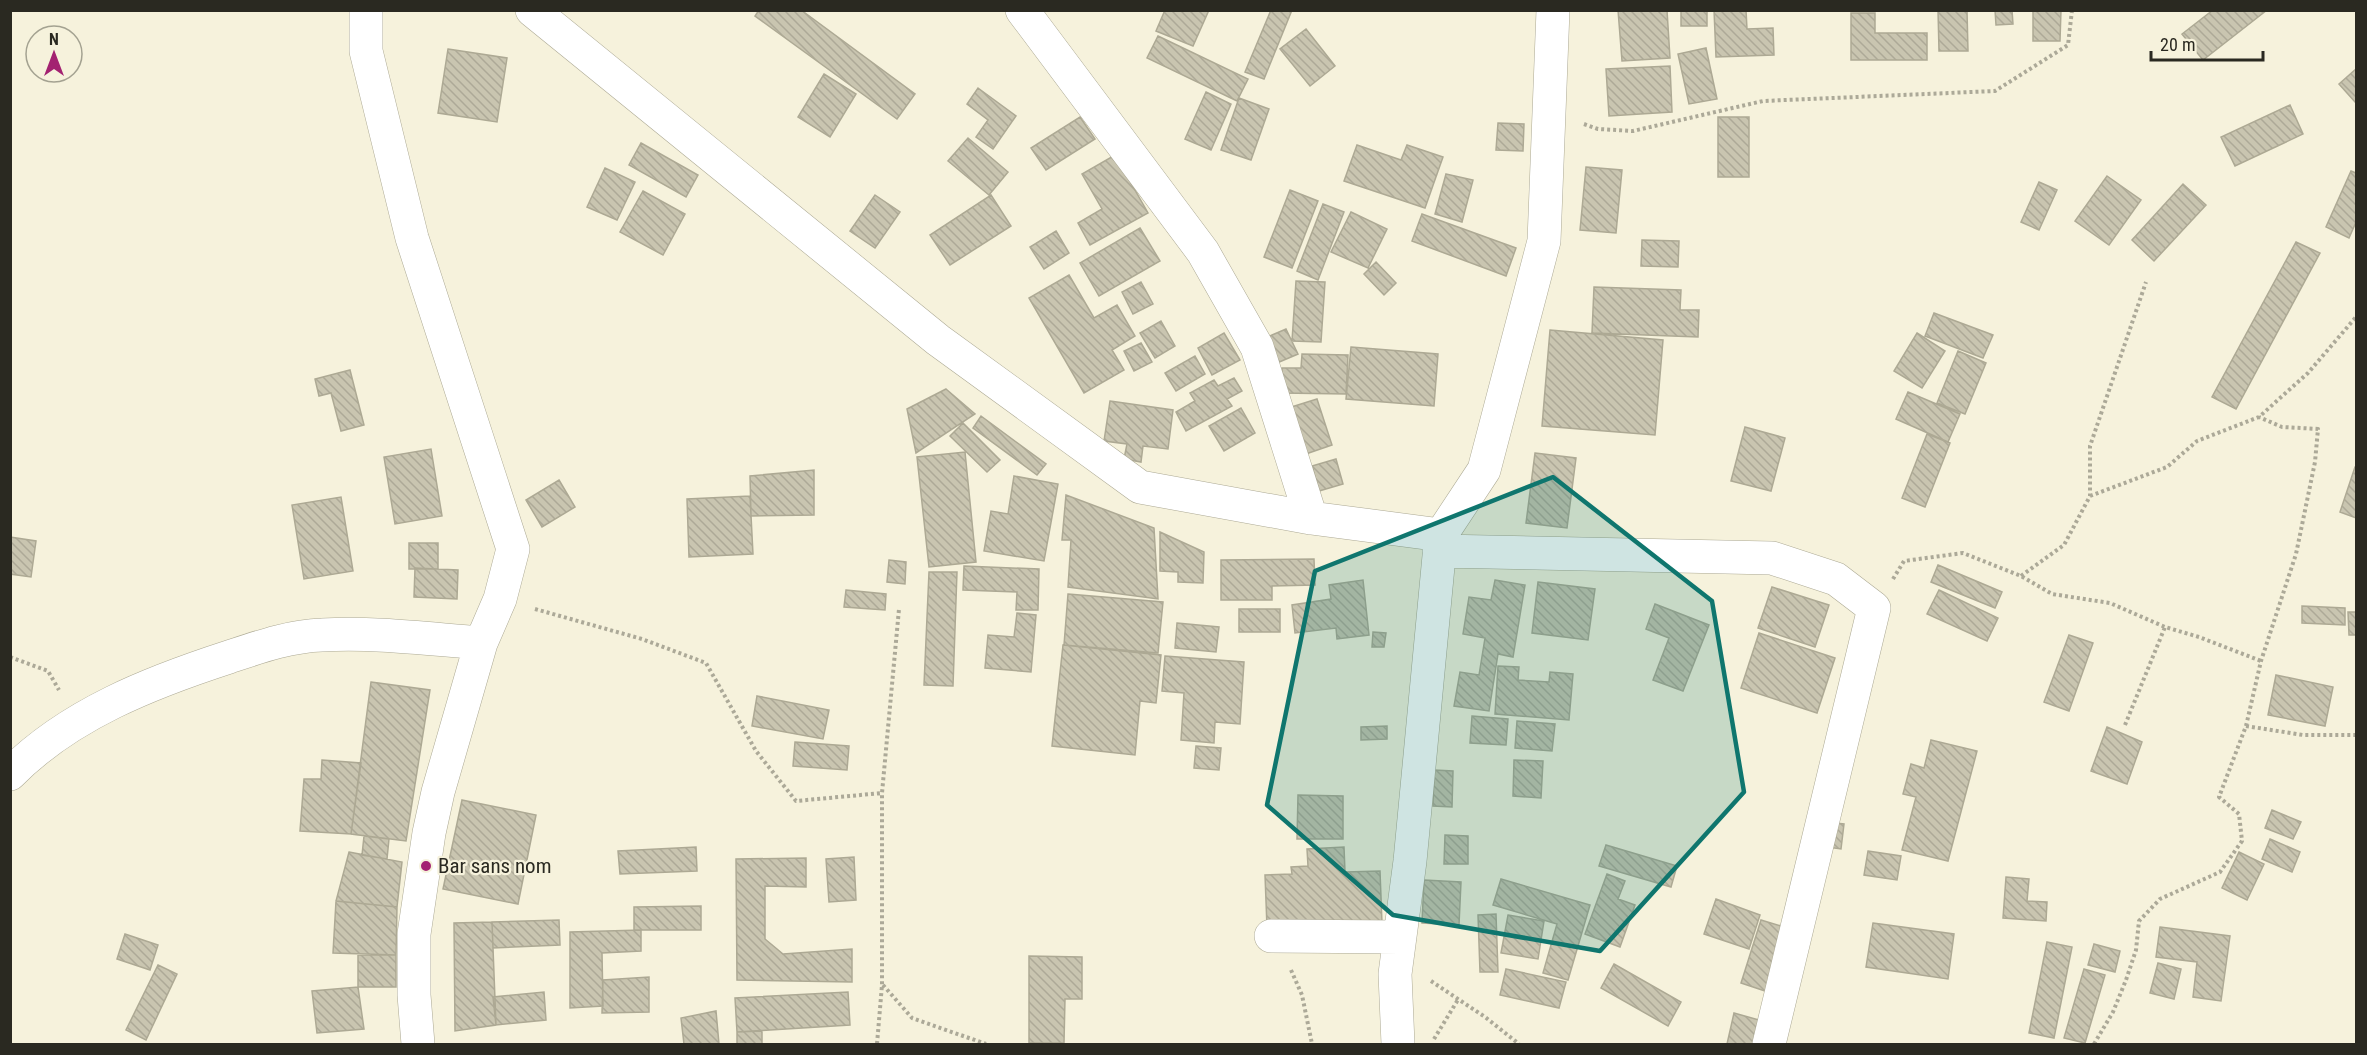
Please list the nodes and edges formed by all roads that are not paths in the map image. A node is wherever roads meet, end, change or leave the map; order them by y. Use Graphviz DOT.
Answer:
graph roads {
  1 [pos="366,10"];
  2 [pos="532,10"];
  3 [pos="1022,10"];
  4 [pos="1552,10"];
  5 [pos="1311,518"];
  6 [pos="1440,543"];
  7 [pos="481,644"];
  8 [pos="10,774"];
  9 [pos="1271,936"];
  10 [pos="1400,937"];
  11 [pos="418,1044"];
  12 [pos="1398,1044"];
  13 [pos="1769,1044"];
  1 -- 7 [label="street"];
  2 -- 5 [label="street"];
  3 -- 5 [label="street"];
  4 -- 6 [label="street"];
  5 -- 6 [label="street"];
  6 -- 10 [label="street"];
  6 -- 13 [label="street"];
  7 -- 8 [label="street"];
  7 -- 11 [label="street"];
  9 -- 10 [label="street"];
  10 -- 12 [label="street"];
}
